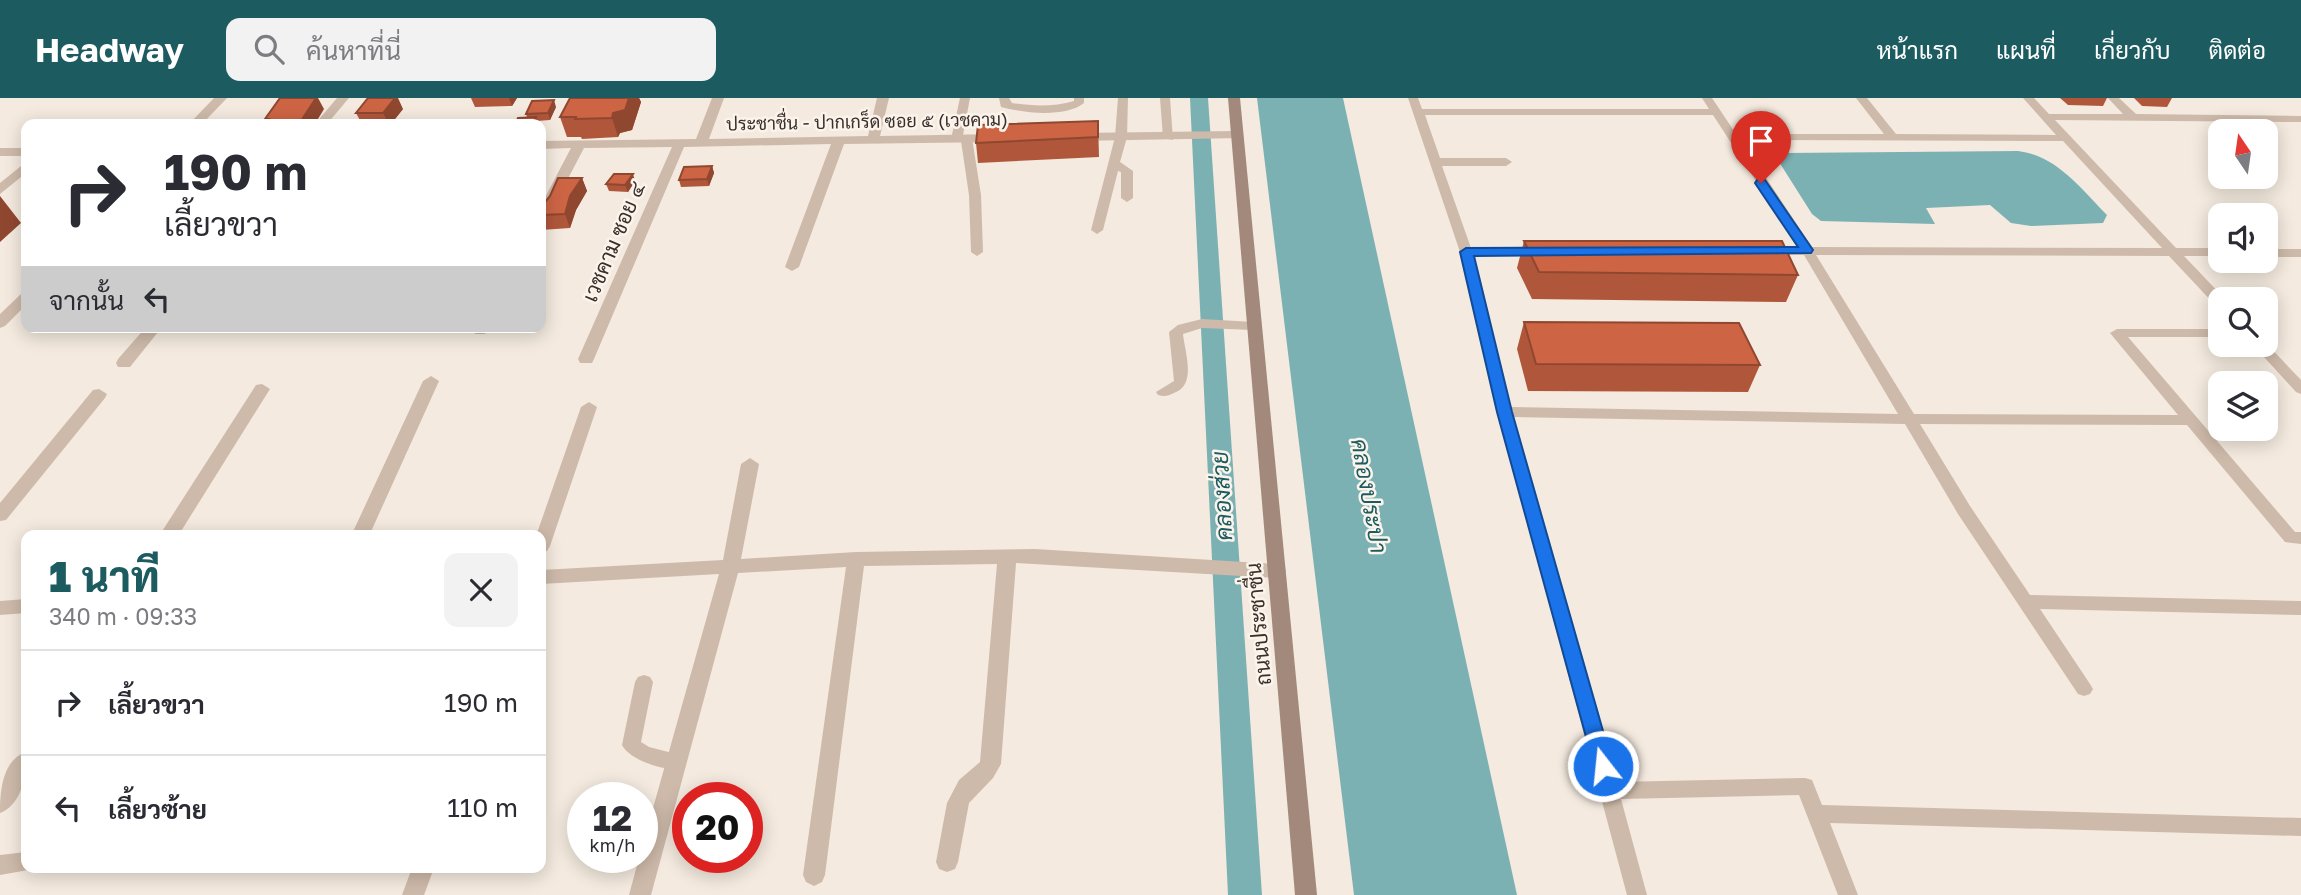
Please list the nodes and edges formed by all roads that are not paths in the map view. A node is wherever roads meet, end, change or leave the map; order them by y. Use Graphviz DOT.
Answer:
graph roads {
  1 [pos="221,98"];
  2 [pos="343,98"];
  3 [pos="718,98"];
  4 [pos="883,98"];
  5 [pos="965,98"];
  6 [pos="1004,98"];
  7 [pos="1079,98"];
  8 [pos="1123,98"];
  9 [pos="1165,98"];
  10 [pos="1234,98"];
  11 [pos="1707,98"];
  12 [pos="1861,98"];
  13 [pos="2028,98"];
  14 [pos="2113,98"];
  15 [pos="1037,103"];
  16 [pos="1415,105"];
  17 [pos="1715,112"];
  18 [pos="2046,117"];
  19 [pos="2133,118"];
  20 [pos="200,119"];
  21 [pos="325,119"];
  22 [pos="2301,119"];
  23 [pos="1230,135"];
  24 [pos="1057,137"];
  25 [pos="1121,137"];
  26 [pos="1731,137"];
  27 [pos="1018,138"];
  28 [pos="1169,138"];
  29 [pos="1893,138"];
  30 [pos="2067,138"];
  31 [pos="961,139"];
  32 [pos="873,140"];
  33 [pos="839,141"];
  34 [pos="680,142"];
  35 [pos="701,142"];
  36 [pos="546,143"];
  37 [pos="580,144"];
  38 [pos="0,152"];
  39 [pos="21,152"];
  40 [pos="1436,162"];
  41 [pos="1506,162"];
  42 [pos="1114,163"];
  43 [pos="21,171"];
  44 [pos="0,190"];
  45 [pos="1127,198"];
  46 [pos="546,208"];
  47 [pos="1097,230"];
  48 [pos="1807,250"];
  49 [pos="1752,251"];
  50 [pos="977,252"];
  51 [pos="1466,252"];
  52 [pos="1562,252"];
  53 [pos="2174,252"];
  54 [pos="2208,252"];
  55 [pos="2278,253"];
  56 [pos="2301,253"];
  57 [pos="792,267"];
  58 [pos="2208,289"];
  59 [pos="21,302"];
  60 [pos="0,323"];
  61 [pos="1253,326"];
  62 [pos="150,333"];
  63 [pos="2208,333"];
  64 [pos="2271,357"];
  65 [pos="586,359"];
  66 [pos="124,363"];
  67 [pos="431,381"];
  68 [pos="2301,388"];
  69 [pos="262,389"];
  70 [pos="1163,391"];
  71 [pos="99,394"];
  72 [pos="589,407"];
  73 [pos="1505,412"];
  74 [pos="1908,419"];
  75 [pos="2190,420"];
  76 [pos="750,464"];
  77 [pos="0,514"];
  78 [pos="173,530"];
  79 [pos="363,530"];
  80 [pos="546,532"];
  81 [pos="2301,538"];
  82 [pos="1007,556"];
  83 [pos="856,559"];
  84 [pos="731,565"];
  85 [pos="1269,570"];
  86 [pos="546,577"];
  87 [pos="2026,602"];
  88 [pos="21,606"];
  89 [pos="0,608"];
  90 [pos="2301,608"];
  91 [pos="644,682"];
  92 [pos="2084,690"];
  93 [pos="677,762"];
  94 [pos="21,769"];
  95 [pos="1610,791"];
  96 [pos="0,803"];
  97 [pos="1816,814"];
  98 [pos="2301,827"];
  99 [pos="947,862"];
  100 [pos="21,863"];
  101 [pos="0,865"];
  102 [pos="421,873"];
  103 [pos="814,875"];
  104 [pos="413,895"];
  105 [pos="640,895"];
  106 [pos="1306,895"];
  107 [pos="1637,895"];
  108 [pos="1848,895"];
  1 -- 20 [label="street"];
  2 -- 21 [label="street"];
  3 -- 35 [label="street"];
  4 -- 32 [label="street"];
  5 -- 31 [label="lane"];
  6 -- 15 [label="lane"];
  7 -- 15 [label="lane"];
  8 -- 25 [label="lane"];
  9 -- 28 [label="lane"];
  10 -- 23 [label="main road, ถนนประชาชื่น"];
  11 -- 17 [label="lane"];
  12 -- 29 [label="lane"];
  13 -- 18 [label="lane"];
  14 -- 19 [label="lane"];
  16 -- 17 [label="lane"];
  16 -- 40 [label="lane"];
  17 -- 26 [label="lane"];
  18 -- 19 [label="lane"];
  18 -- 30 [label="lane"];
  19 -- 22 [label="lane"];
  23 -- 28 [label="street"];
  23 -- 61 [label="main road, ถนนประชาชื่น"];
  24 -- 25 [label="street"];
  25 -- 28 [label="street"];
  25 -- 42 [label="lane"];
  26 -- 29 [label="lane"];
  26 -- 48 [label="lane"];
  27 -- 31 [label="street, ประชาชื่น - ปากเกร็ด ซอย ๕ (เวชคาม)"];
  29 -- 30 [label="lane"];
  30 -- 53 [label="lane"];
  31 -- 32 [label="street, ประชาชื่น - ปากเกร็ด ซอย ๕ (เวชคาม)"];
  31 -- 50 [label="lane"];
  32 -- 33 [label="street, ประชาชื่น - ปากเกร็ด ซอย ๕ (เวชคาม)"];
  33 -- 35 [label="street, ประชาชื่น - ปากเกร็ด ซอย ๕ (เวชคาม)"];
  33 -- 57 [label="street"];
  34 -- 35 [label="street, ประชาชื่น - ปากเกร็ด ซอย ๕ (เวชคาม)"];
  34 -- 37 [label="street, ประชาชื่น - ปากเกร็ด ซอย ๕ (เวชคาม)"];
  34 -- 65 [label="street, เวชคาม ซอย ๔"];
  36 -- 37 [label="street, ประชาชื่น - ปากเกร็ด ซอย ๕ (เวชคาม)"];
  37 -- 46 [label="street"];
  38 -- 39 [label="street"];
  40 -- 41 [label="lane"];
  40 -- 51 [label="lane"];
  42 -- 45 [label="lane"];
  42 -- 47 [label="lane"];
  43 -- 44 [label="street"];
  48 -- 49 [label="lane"];
  48 -- 53 [label="lane"];
  48 -- 74 [label="lane"];
  51 -- 52 [label="lane"];
  51 -- 73 [label="lane"];
  53 -- 54 [label="lane"];
  53 -- 58 [label="lane"];
  55 -- 56 [label="lane"];
  59 -- 60 [label="street"];
  61 -- 70 [label="lane"];
  61 -- 85 [label="main road, ถนนประชาชื่น"];
  62 -- 66 [label="street"];
  63 -- 75 [label="lane"];
  64 -- 68 [label="lane"];
  67 -- 79 [label="street"];
  69 -- 78 [label="street"];
  71 -- 77 [label="street"];
  72 -- 80 [label="street"];
  73 -- 74 [label="lane"];
  73 -- 95 [label="lane"];
  74 -- 75 [label="lane"];
  74 -- 87 [label="lane"];
  75 -- 81 [label="lane"];
  76 -- 84 [label="street"];
  82 -- 83 [label="street"];
  82 -- 85 [label="street"];
  82 -- 99 [label="street"];
  83 -- 84 [label="street"];
  83 -- 103 [label="street"];
  84 -- 86 [label="street"];
  84 -- 93 [label="street"];
  85 -- 106 [label="main road, ถนนประชาชื่น"];
  87 -- 90 [label="lane"];
  87 -- 92 [label="lane"];
  88 -- 89 [label="street"];
  91 -- 93 [label="lane"];
  93 -- 105 [label="street"];
  94 -- 96 [label="street"];
  95 -- 97 [label="lane"];
  95 -- 107 [label="lane"];
  97 -- 98 [label="lane"];
  97 -- 108 [label="lane"];
  100 -- 101 [label="street"];
  102 -- 104 [label="street"];
}
